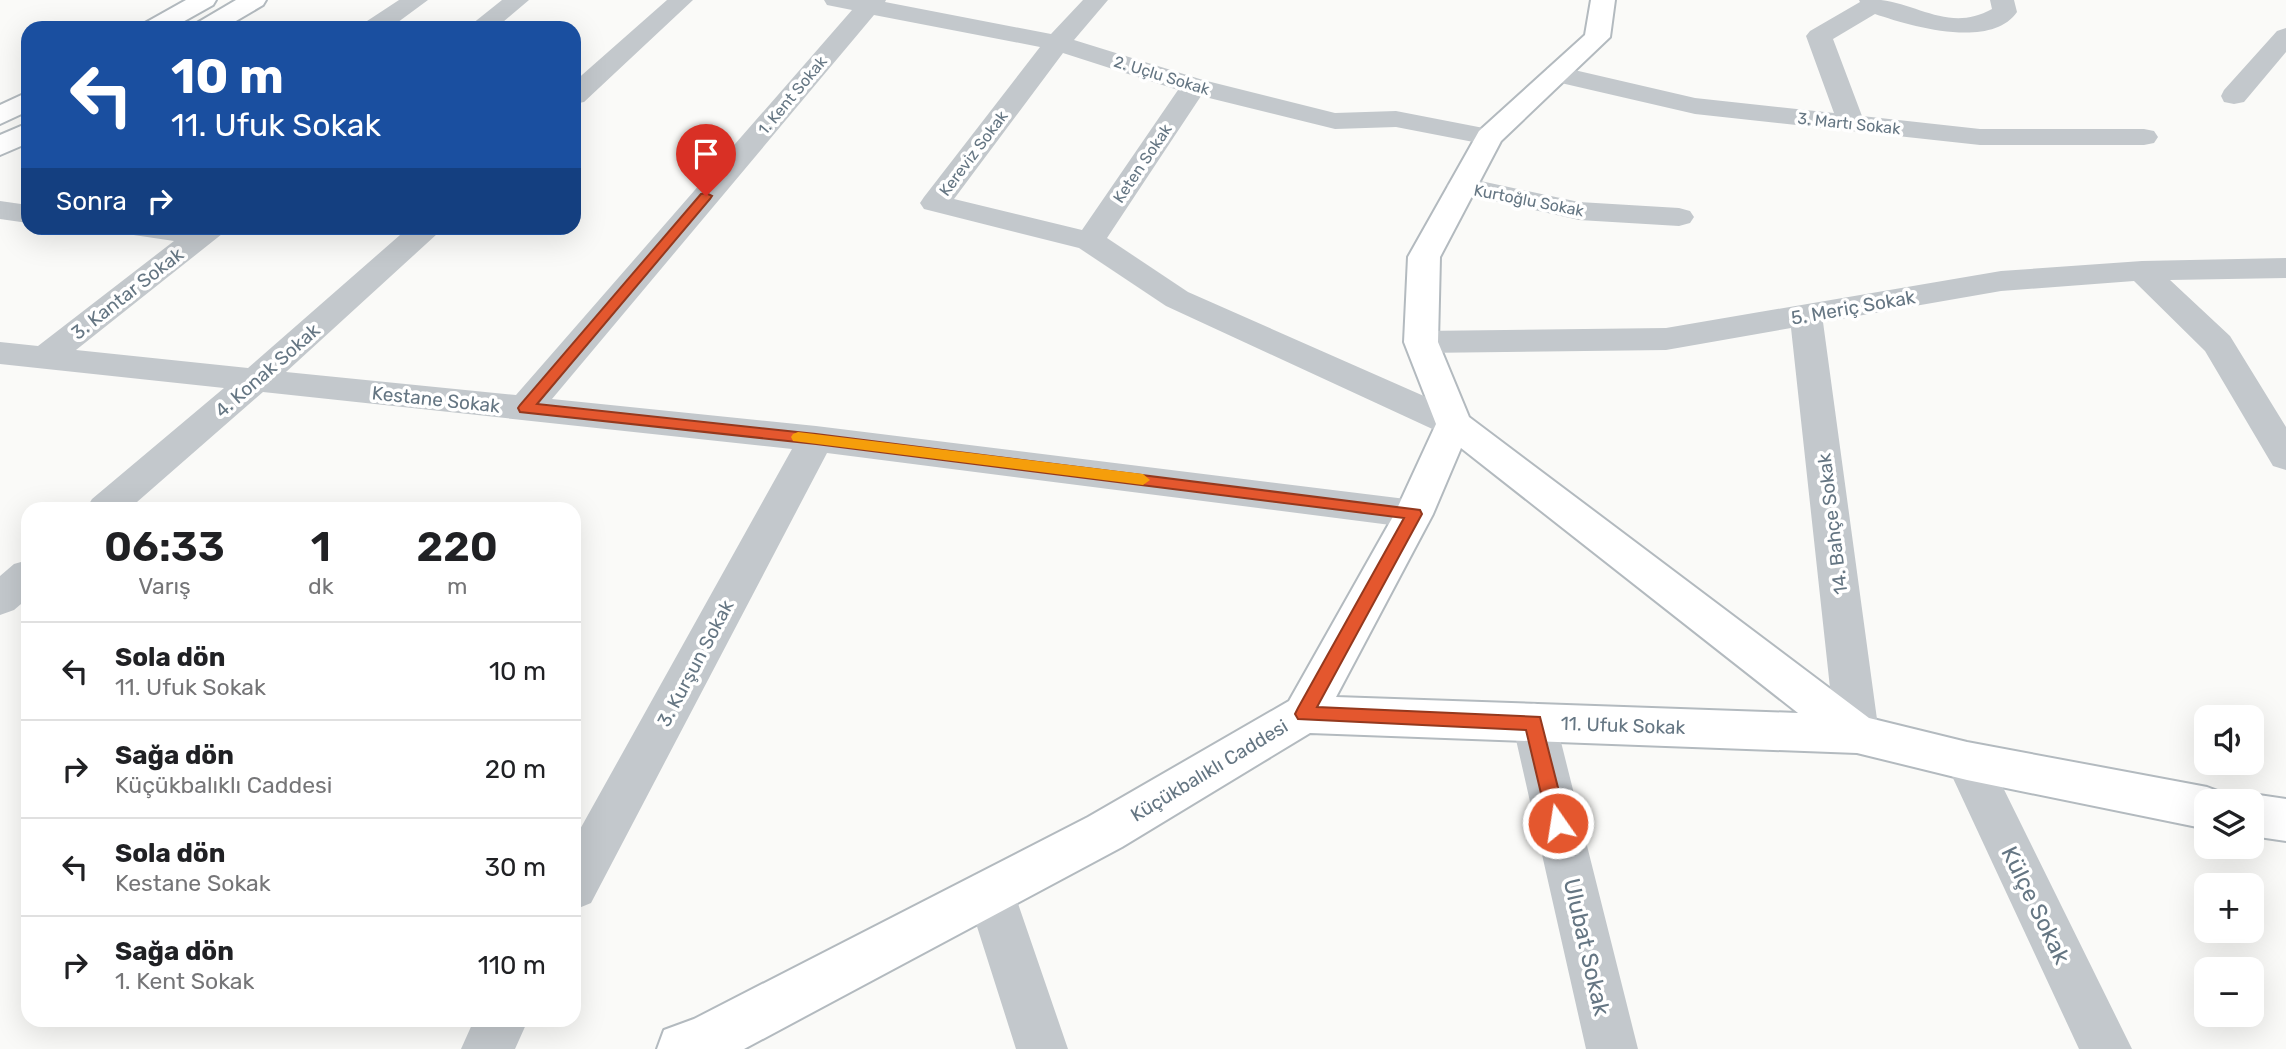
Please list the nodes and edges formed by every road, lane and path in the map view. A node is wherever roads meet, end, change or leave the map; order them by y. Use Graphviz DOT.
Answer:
graph roads {
  1 [pos="204,0"];
  2 [pos="254,0"];
  3 [pos="416,0"];
  4 [pos="517,0"];
  5 [pos="681,0"];
  6 [pos="836,0"];
  7 [pos="1096,0"];
  8 [pos="1603,0"];
  9 [pos="2002,0"];
  10 [pos="1872,2"];
  11 [pos="871,3"];
  12 [pos="166,21"];
  13 [pos="218,21"];
  14 [pos="384,21"];
  15 [pos="489,21"];
  16 [pos="2286,36"];
  17 [pos="1057,43"];
  18 [pos="1557,74"];
  19 [pos="1194,86"];
  20 [pos="581,90"];
  21 [pos="2234,96"];
  22 [pos="21,104"];
  23 [pos="0,116"];
  24 [pos="1851,123"];
  25 [pos="21,135"];
  26 [pos="1489,137"];
  27 [pos="2144,137"];
  28 [pos="0,148"];
  29 [pos="1462,186"];
  30 [pos="0,210"];
  31 [pos="21,213"];
  32 [pos="1679,217"];
  33 [pos="201,235"];
  34 [pos="418,235"];
  35 [pos="1090,241"];
  36 [pos="2286,268"];
  37 [pos="2142,271"];
  38 [pos="1806,315"];
  39 [pos="1421,342"];
  40 [pos="0,354"];
  41 [pos="43,359"];
  42 [pos="254,381"];
  43 [pos="525,408"];
  44 [pos="1454,424"];
  45 [pos="816,439"];
  46 [pos="2286,457"];
  47 [pos="113,502"];
  48 [pos="1414,514"];
  49 [pos="21,581"];
  50 [pos="0,599"];
  51 [pos="1304,714"];
  52 [pos="1534,722"];
  53 [pos="1857,734"];
  54 [pos="1966,761"];
  55 [pos="2194,805"];
  56 [pos="2264,817"];
  57 [pos="2286,820"];
  58 [pos="581,874"];
  59 [pos="990,892"];
  60 [pos="498,1027"];
  61 [pos="487,1049"];
  62 [pos="683,1049"];
  63 [pos="1042,1049"];
  64 [pos="1612,1049"];
  65 [pos="2106,1049"];
  1 -- 12 [label="main road"];
  2 -- 13 [label="main road"];
  3 -- 14 [label="street"];
  4 -- 15 [label="street"];
  5 -- 20 [label="street"];
  6 -- 11 [label="street, 2. Uçlu Sokak"];
  7 -- 17 [label="street"];
  8 -- 18 [label="main road"];
  9 -- 10 [label="street"];
  10 -- 24 [label="street"];
  11 -- 17 [label="street, 2. Uçlu Sokak"];
  11 -- 43 [label="street, 1. Kent Sokak"];
  16 -- 21 [label="street"];
  17 -- 19 [label="street, 2. Uçlu Sokak"];
  17 -- 35 [label="street, Kereviz Sokak"];
  18 -- 24 [label="street, 3. Martı Sokak"];
  18 -- 26 [label="main road"];
  19 -- 26 [label="street, 2. Uçlu Sokak"];
  19 -- 35 [label="street, Keten Sokak"];
  22 -- 23 [label="main road"];
  24 -- 27 [label="street, 3. Martı Sokak"];
  25 -- 28 [label="main road"];
  26 -- 29 [label="main road"];
  29 -- 32 [label="street, Kurtoğlu Sokak"];
  29 -- 39 [label="main road"];
  30 -- 31 [label="street"];
  33 -- 41 [label="street, 3. Kantar Sokak"];
  34 -- 42 [label="street, 4. Konak Sokak"];
  35 -- 44 [label="street"];
  36 -- 37 [label="street, 5. Meriç Sokak"];
  37 -- 38 [label="street, 5. Meriç Sokak"];
  37 -- 46 [label="street"];
  38 -- 39 [label="street, 5. Meriç Sokak"];
  38 -- 53 [label="street, 14. Bahçe Sokak"];
  39 -- 44 [label="main road"];
  40 -- 41 [label="street, Kestane Sokak"];
  41 -- 42 [label="street, Kestane Sokak"];
  42 -- 43 [label="street, Kestane Sokak"];
  42 -- 47 [label="street, 4. Konak Sokak"];
  43 -- 45 [label="street, Kestane Sokak"];
  44 -- 48 [label="main road, Küçükbalıklı Caddesi"];
  44 -- 53 [label="main road, 11. Ufuk Sokak"];
  45 -- 48 [label="street, Kestane Sokak"];
  45 -- 58 [label="street, 3. Kurşun Sokak"];
  48 -- 51 [label="main road, Küçükbalıklı Caddesi"];
  49 -- 50 [label="street"];
  51 -- 52 [label="main road, 11. Ufuk Sokak"];
  51 -- 59 [label="main road, Küçükbalıklı Caddesi"];
  52 -- 53 [label="main road, 11. Ufuk Sokak"];
  52 -- 64 [label="street, Ulubat Sokak"];
  53 -- 54 [label="main road, 11. Ufuk Sokak"];
  54 -- 55 [label="main road, 11. Ufuk Sokak"];
  54 -- 65 [label="street, Külçe Sokak"];
  56 -- 57 [label="main road"];
  59 -- 62 [label="main road, Küçükbalıklı Caddesi"];
  59 -- 63 [label="street"];
  60 -- 61 [label="street"];
}
